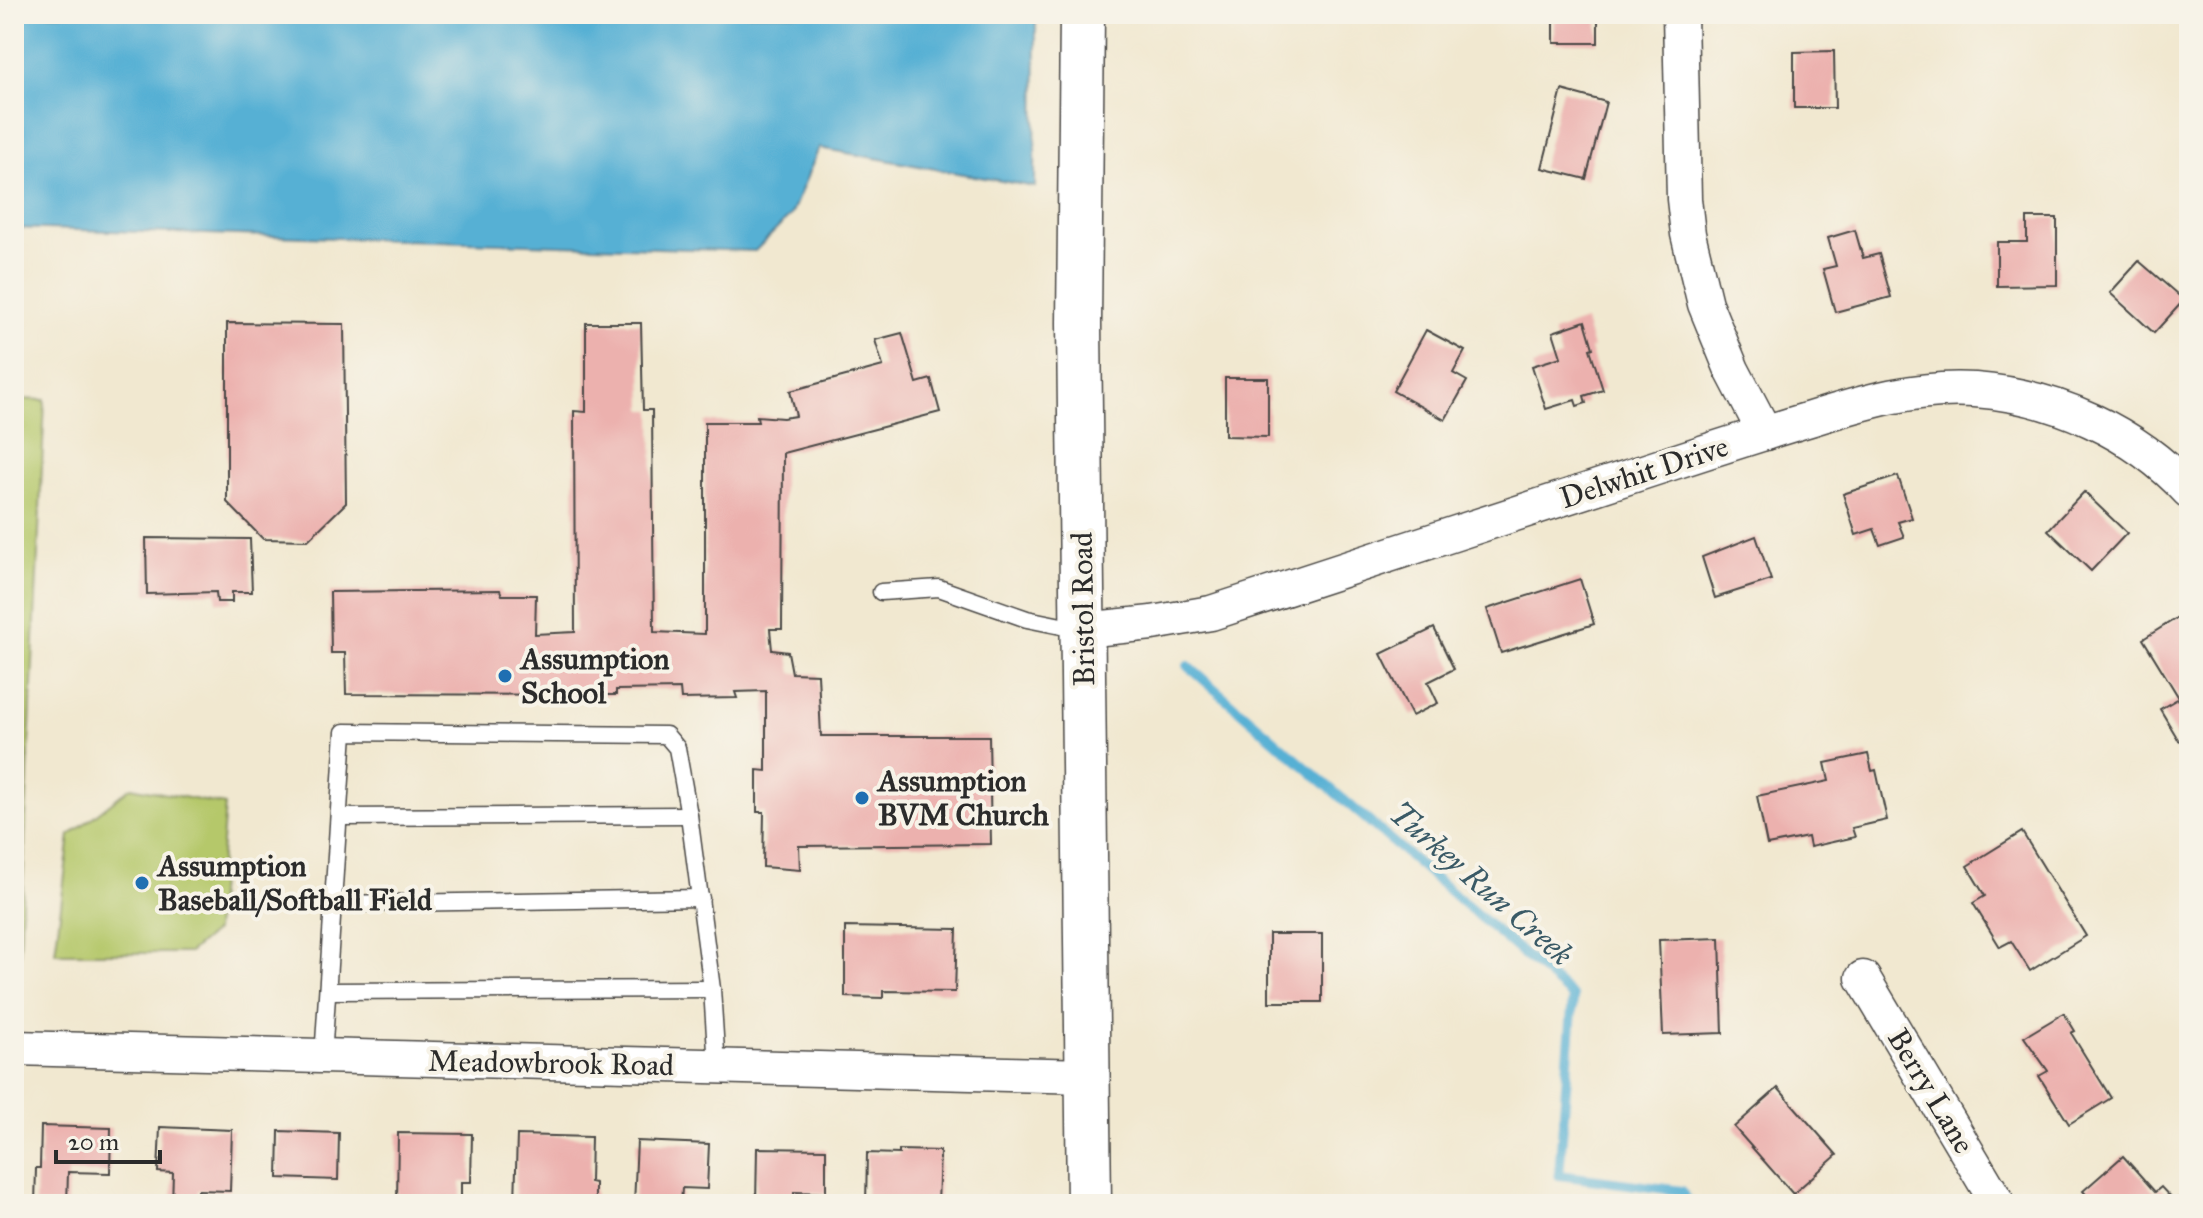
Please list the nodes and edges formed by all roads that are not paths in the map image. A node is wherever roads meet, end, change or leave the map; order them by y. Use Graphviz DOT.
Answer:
graph roads {
  1 [pos="1082,14"];
  2 [pos="1680,14"];
  3 [pos="1765,433"];
  4 [pos="2189,491"];
  5 [pos="881,592"];
  6 [pos="1083,630"];
  7 [pos="689,815"];
  8 [pos="341,817"];
  9 [pos="701,898"];
  10 [pos="334,904"];
  11 [pos="1863,978"];
  12 [pos="712,989"];
  13 [pos="329,991"];
  14 [pos="14,1048"];
  15 [pos="323,1058"];
  16 [pos="717,1067"];
  17 [pos="1088,1076"];
  18 [pos="1089,1204"];
  19 [pos="1998,1204"];
  1 -- 6 [label="main road, Bristol Road"];
  2 -- 3 [label="street"];
  3 -- 4 [label="street, Delwhit Drive"];
  3 -- 6 [label="street, Delwhit Drive"];
  5 -- 6 [label="lane"];
  6 -- 17 [label="main road, Bristol Road"];
  7 -- 8 [label="lane"];
  7 -- 8 [label="lane"];
  7 -- 9 [label="lane"];
  8 -- 10 [label="lane"];
  9 -- 10 [label="lane"];
  9 -- 12 [label="lane"];
  10 -- 13 [label="lane"];
  11 -- 19 [label="street, Berry Lane"];
  12 -- 13 [label="lane"];
  12 -- 16 [label="lane"];
  13 -- 15 [label="lane"];
  14 -- 15 [label="street, Meadowbrook Road"];
  15 -- 16 [label="street, Meadowbrook Road"];
  16 -- 17 [label="street, Meadowbrook Road"];
  17 -- 18 [label="main road, Bristol Road"];
}
